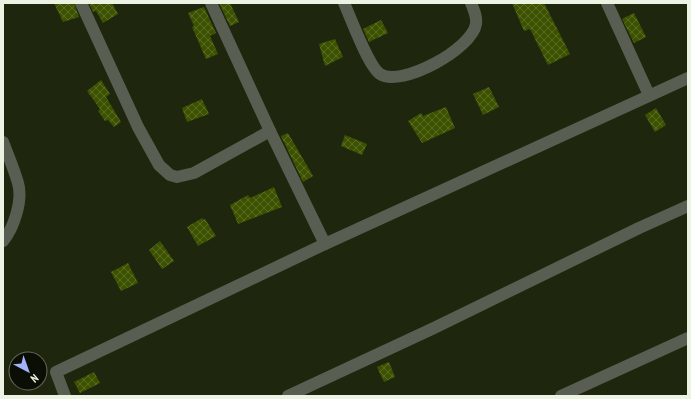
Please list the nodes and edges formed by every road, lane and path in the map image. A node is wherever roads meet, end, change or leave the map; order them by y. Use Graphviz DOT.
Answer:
graph roads {
  1 [pos="81,3"];
  2 [pos="212,3"];
  3 [pos="344,3"];
  4 [pos="471,3"];
  5 [pos="607,3"];
  6 [pos="688,78"];
  7 [pos="649,95"];
  8 [pos="270,131"];
  9 [pos="3,142"];
  10 [pos="688,206"];
  11 [pos="3,241"];
  12 [pos="325,244"];
  13 [pos="688,338"];
  14 [pos="65,396"];
  15 [pos="288,396"];
  16 [pos="561,396"];
  1 -- 8 [label="street"];
  2 -- 8 [label="street"];
  3 -- 4 [label="street"];
  5 -- 7 [label="street"];
  6 -- 7 [label="street"];
  7 -- 12 [label="street"];
  8 -- 12 [label="street"];
  9 -- 11 [label="street"];
  10 -- 15 [label="street"];
  12 -- 14 [label="street"];
  13 -- 16 [label="street"];
}
